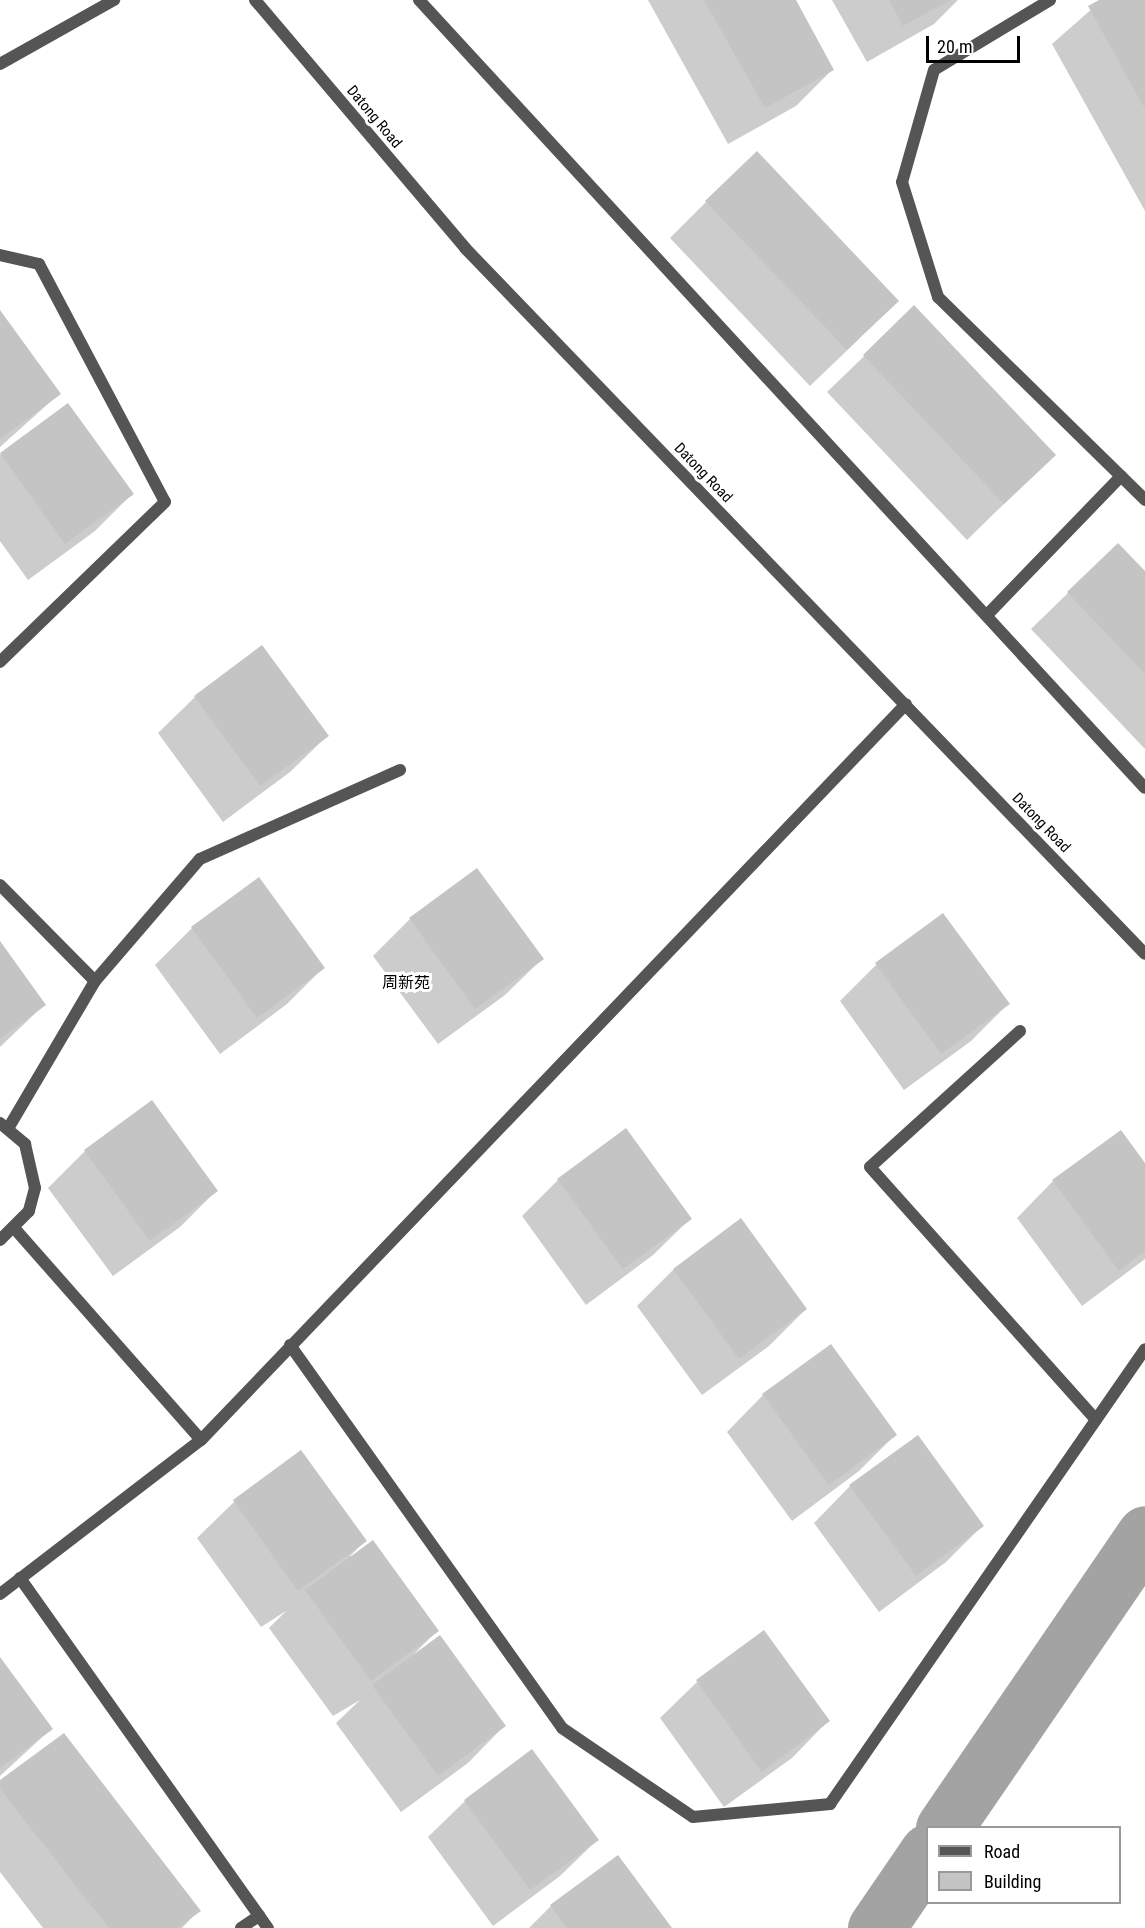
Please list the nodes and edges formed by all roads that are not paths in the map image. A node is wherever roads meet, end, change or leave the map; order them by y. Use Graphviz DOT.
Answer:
graph roads {
  1 [pos="114,0"];
  2 [pos="255,0"];
  3 [pos="419,0"];
  4 [pos="1050,0"];
  5 [pos="0,64"];
  6 [pos="0,255"];
  7 [pos="1121,476"];
  8 [pos="1145,500"];
  9 [pos="987,615"];
  10 [pos="0,662"];
  11 [pos="906,704"];
  12 [pos="400,770"];
  13 [pos="1145,788"];
  14 [pos="0,885"];
  15 [pos="1145,954"];
  16 [pos="95,981"];
  17 [pos="1020,1032"];
  18 [pos="4,1125"];
  19 [pos="15,1229"];
  20 [pos="0,1240"];
  21 [pos="290,1345"];
  22 [pos="1145,1348"];
  23 [pos="1096,1420"];
  24 [pos="201,1440"];
  25 [pos="20,1578"];
  26 [pos="0,1594"];
  27 [pos="260,1916"];
  28 [pos="241,1928"];
  29 [pos="268,1928"];
  1 -- 5 [label="street"];
  2 -- 11 [label="street, Datong Road"];
  3 -- 9 [label="street"];
  4 -- 7 [label="street"];
  6 -- 10 [label="street"];
  7 -- 8 [label="street"];
  7 -- 9 [label="street"];
  9 -- 13 [label="street"];
  11 -- 15 [label="street, Datong Road"];
  11 -- 21 [label="street"];
  12 -- 16 [label="street"];
  14 -- 16 [label="street"];
  16 -- 18 [label="street"];
  17 -- 23 [label="street"];
  18 -- 19 [label="street"];
  19 -- 20 [label="street"];
  19 -- 24 [label="street"];
  21 -- 23 [label="street"];
  21 -- 24 [label="street"];
  22 -- 23 [label="street"];
  24 -- 25 [label="street"];
  25 -- 26 [label="street"];
  25 -- 27 [label="street"];
  27 -- 28 [label="street"];
  27 -- 29 [label="street"];
}
